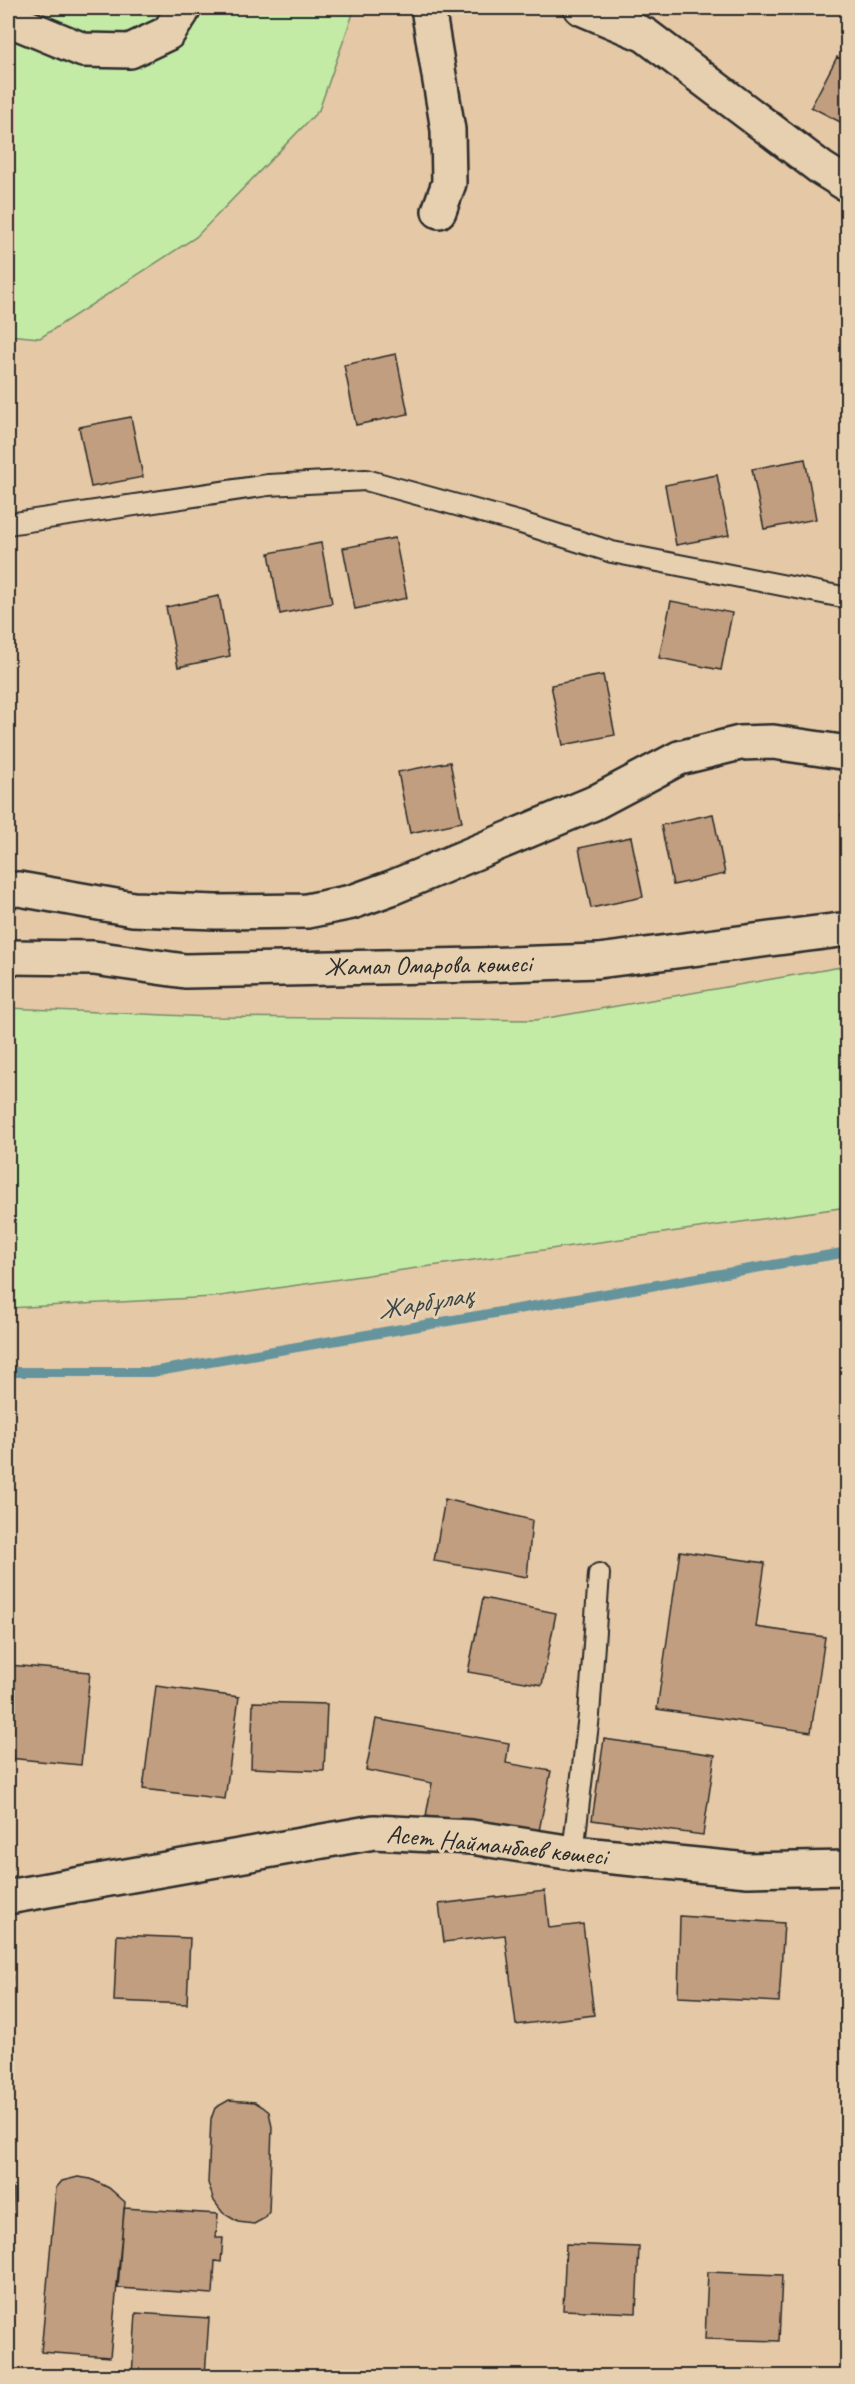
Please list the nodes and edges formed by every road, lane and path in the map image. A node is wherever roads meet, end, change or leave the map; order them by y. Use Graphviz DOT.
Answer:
graph roads {
  1 [pos="182,8"];
  2 [pos="429,8"];
  3 [pos="581,8"];
  4 [pos="8,19"];
  5 [pos="848,185"];
  6 [pos="440,211"];
  7 [pos="8,524"];
  8 [pos="848,598"];
  9 [pos="848,753"];
  10 [pos="8,890"];
  11 [pos="848,929"];
  12 [pos="8,957"];
  13 [pos="599,1574"];
  14 [pos="573,1853"];
  15 [pos="848,1868"];
  16 [pos="8,1898"];
  1 -- 4 [label="street"];
  2 -- 6 [label="street"];
  3 -- 5 [label="street"];
  7 -- 8 [label="lane"];
  9 -- 10 [label="street"];
  11 -- 12 [label="street, Жамал Омарова көшесі"];
  13 -- 14 [label="lane"];
  14 -- 15 [label="street, Асет Найманбаев көшесі"];
  14 -- 16 [label="street, Асет Найманбаев көшесі"];
}
